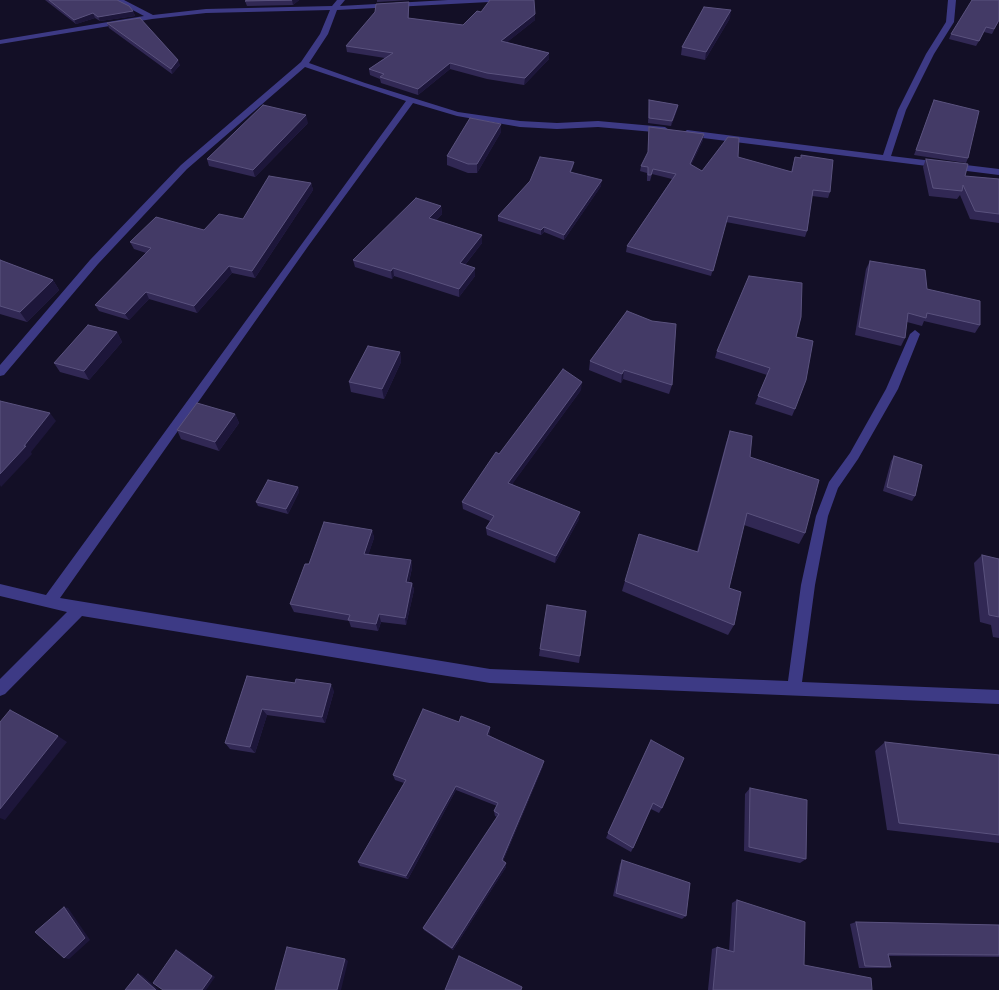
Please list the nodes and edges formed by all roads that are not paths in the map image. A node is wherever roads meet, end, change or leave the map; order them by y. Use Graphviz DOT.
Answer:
graph roads {
  1 [pos="118,0"];
  2 [pos="340,0"];
  3 [pos="489,0"];
  4 [pos="952,0"];
  5 [pos="334,8"];
  6 [pos="152,17"];
  7 [pos="0,42"];
  8 [pos="304,64"];
  9 [pos="411,100"];
  10 [pos="670,130"];
  11 [pos="679,132"];
  12 [pos="886,159"];
  13 [pos="999,172"];
  14 [pos="915,334"];
  15 [pos="0,372"];
  16 [pos="0,590"];
  17 [pos="50,601"];
  18 [pos="79,609"];
  19 [pos="0,689"];
  20 [pos="794,689"];
  21 [pos="999,697"];
  1 -- 6 [label="street"];
  2 -- 5 [label="street"];
  3 -- 5 [label="street"];
  4 -- 12 [label="street"];
  5 -- 6 [label="street"];
  5 -- 8 [label="street"];
  6 -- 7 [label="street"];
  8 -- 9 [label="street"];
  8 -- 15 [label="street"];
  9 -- 10 [label="street"];
  9 -- 17 [label="street"];
  11 -- 12 [label="street"];
  12 -- 13 [label="street"];
  14 -- 20 [label="street"];
  16 -- 17 [label="street"];
  17 -- 18 [label="street"];
  18 -- 19 [label="street"];
  18 -- 20 [label="street"];
  20 -- 21 [label="street"];
}
